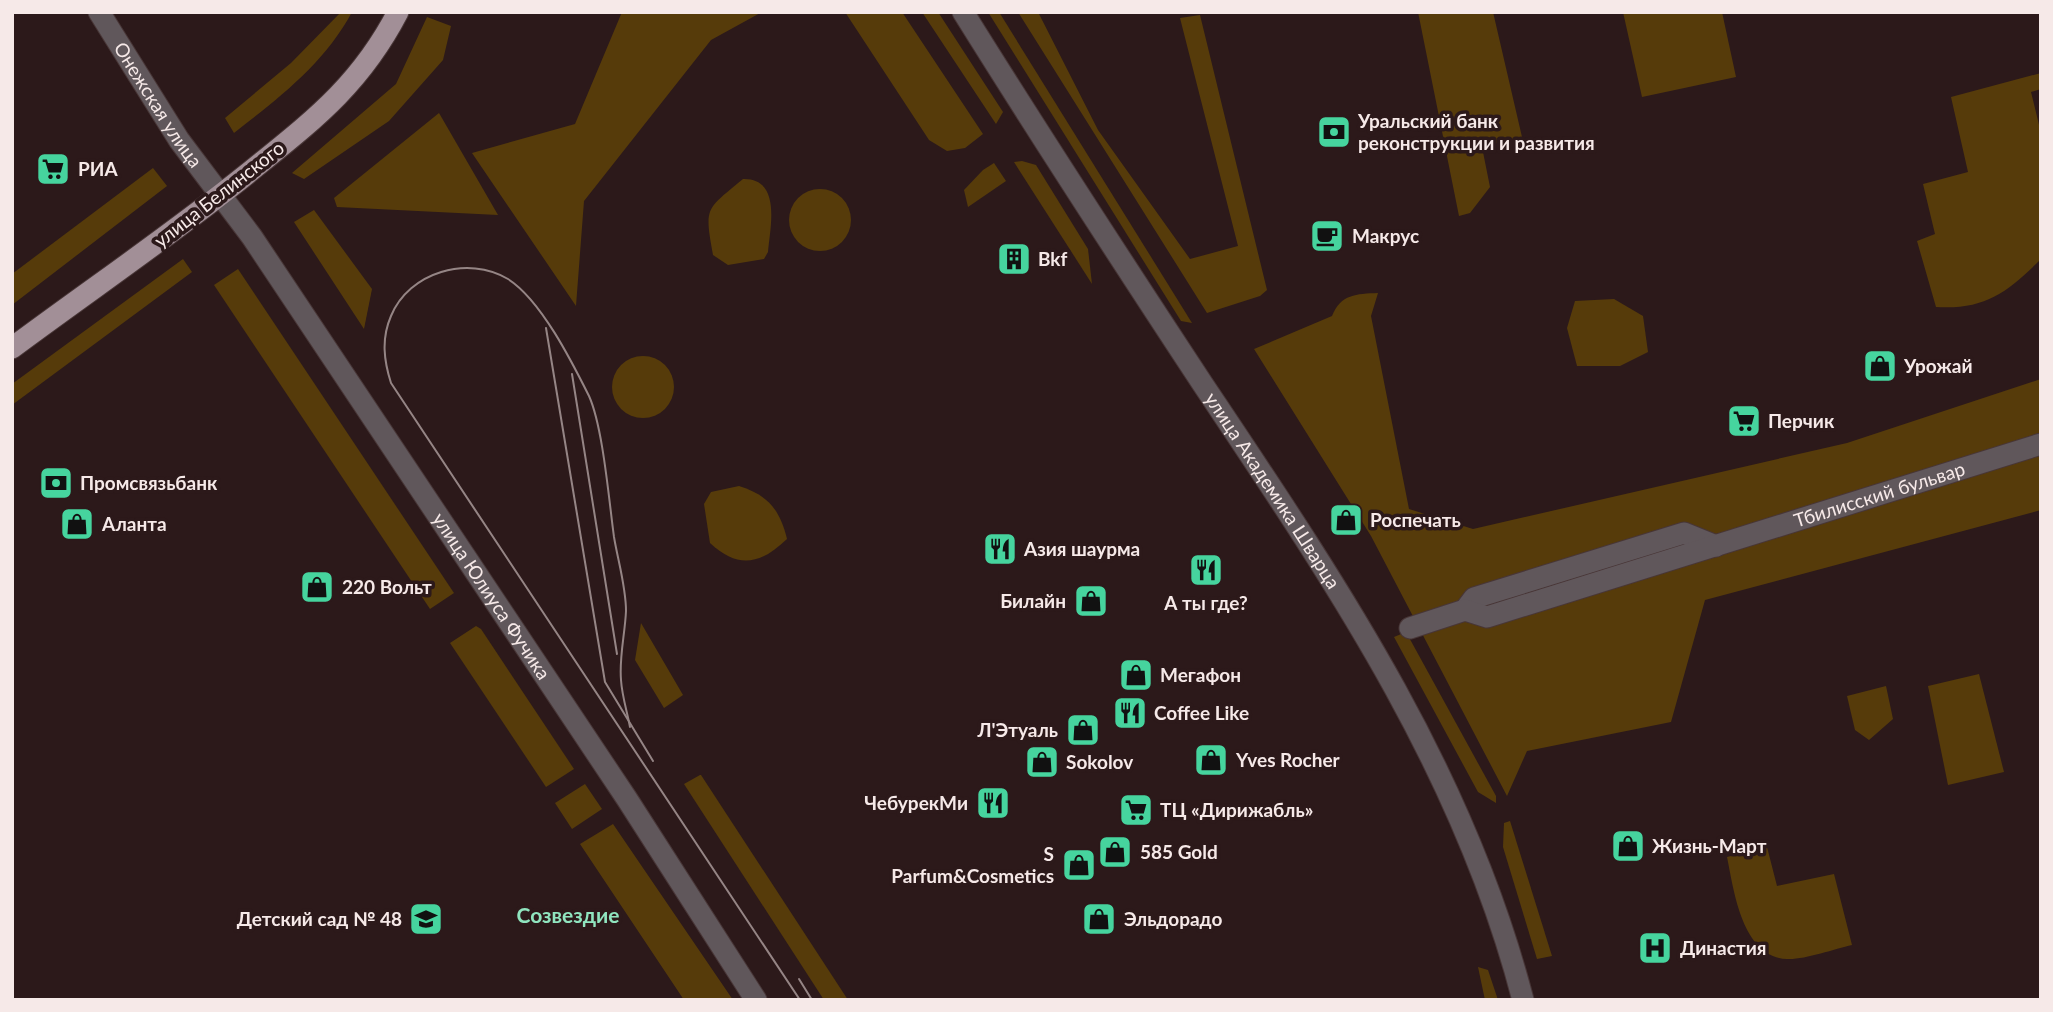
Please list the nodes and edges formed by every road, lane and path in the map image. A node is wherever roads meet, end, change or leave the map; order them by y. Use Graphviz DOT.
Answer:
graph roads {
  1 [pos="99,12"];
  2 [pos="398,12"];
  3 [pos="963,12"];
  4 [pos="222,194"];
  5 [pos="12,348"];
  6 [pos="2041,444"];
  7 [pos="1410,628"];
  8 [pos="756,1000"];
  9 [pos="1522,1000"];
  1 -- 4 [label="street, Онежская улица"];
  2 -- 4 [label="main road, улица Белинского"];
  3 -- 9 [label="street, улица Академика Шварца"];
  4 -- 5 [label="main road, улица Белинского"];
  4 -- 8 [label="street, улица Юлиуса Фучика"];
  6 -- 7 [label="street, Тбилисский бульвар"];
}
